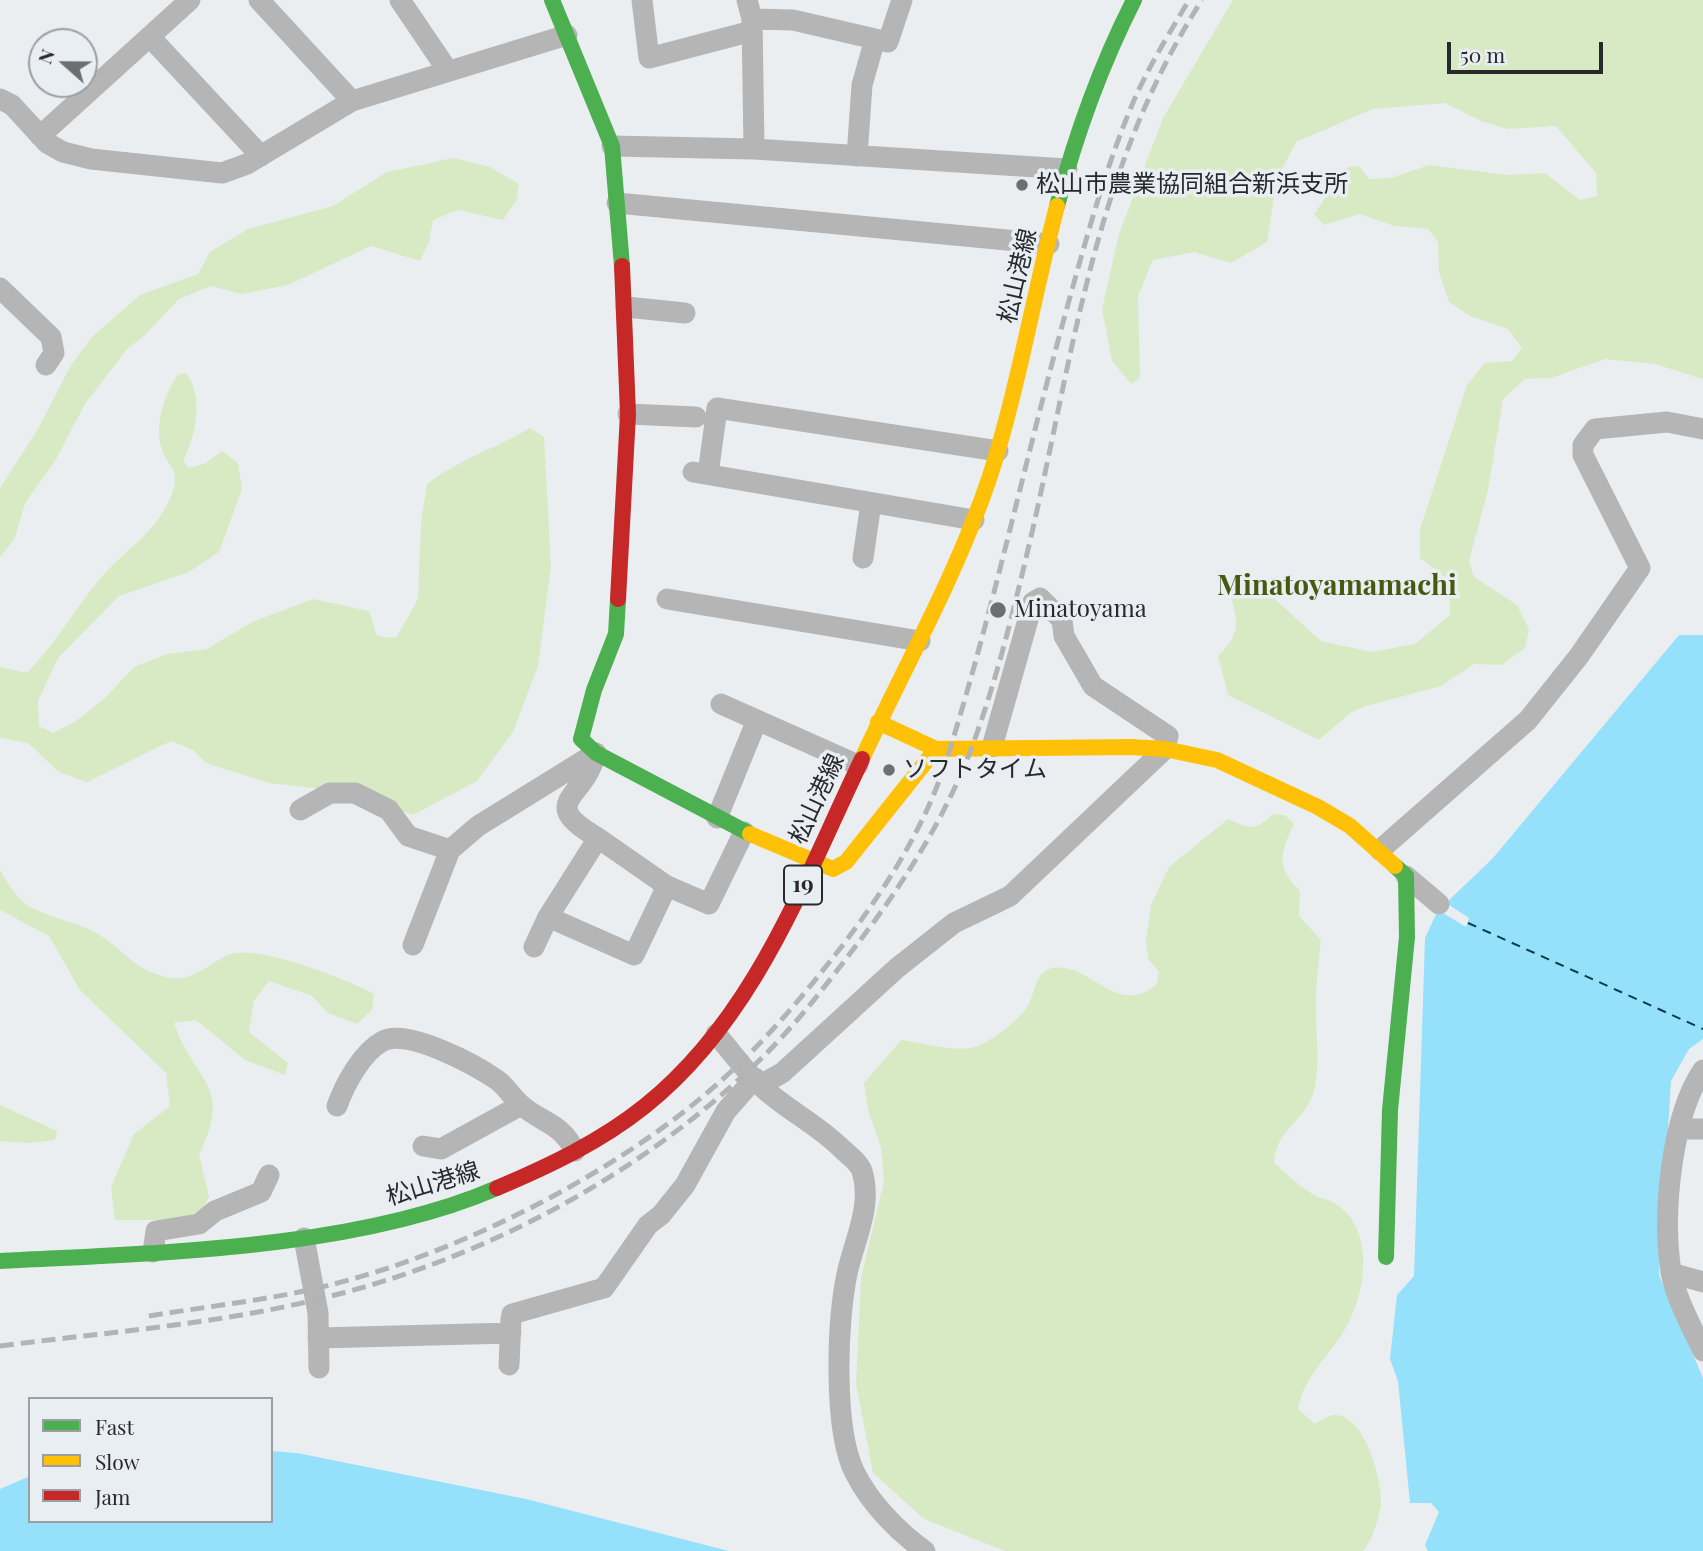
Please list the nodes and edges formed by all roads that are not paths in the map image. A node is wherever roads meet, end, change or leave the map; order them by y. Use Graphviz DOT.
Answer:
graph roads {
  1 [pos="190,0"];
  2 [pos="259,0"];
  3 [pos="400,0"];
  4 [pos="552,0"];
  5 [pos="642,0"];
  6 [pos="800,0"];
  7 [pos="902,0"];
  8 [pos="1134,0"];
  9 [pos="750,16"];
  10 [pos="793,20"];
  11 [pos="568,35"];
  12 [pos="150,37"];
  13 [pos="875,39"];
  14 [pos="448,71"];
  15 [pos="0,99"];
  16 [pos="352,101"];
  17 [pos="40,136"];
  18 [pos="612,146"];
  19 [pos="754,149"];
  20 [pos="261,156"];
  21 [pos="857,156"];
  22 [pos="1067,169"];
  23 [pos="617,203"];
  24 [pos="1049,244"];
  25 [pos="0,288"];
  26 [pos="625,307"];
  27 [pos="685,313"];
  28 [pos="46,365"];
  29 [pos="628,414"];
  30 [pos="696,416"];
  31 [pos="1703,429"];
  32 [pos="998,451"];
  33 [pos="871,503"];
  34 [pos="974,520"];
  35 [pos="863,558"];
  36 [pos="667,599"];
  37 [pos="920,641"];
  38 [pos="721,704"];
  39 [pos="757,720"];
  40 [pos="878,722"];
  41 [pos="992,747"];
  42 [pos="936,748"];
  43 [pos="1165,749"];
  44 [pos="596,753"];
  45 [pos="858,765"];
  46 [pos="300,810"];
  47 [pos="717,818"];
  48 [pos="744,832"];
  49 [pos="598,838"];
  50 [pos="450,850"];
  51 [pos="1380,850"];
  52 [pos="813,862"];
  53 [pos="1406,876"];
  54 [pos="667,886"];
  55 [pos="1439,904"];
  56 [pos="548,917"];
  57 [pos="413,945"];
  58 [pos="534,947"];
  59 [pos="716,1034"];
  60 [pos="1703,1070"];
  61 [pos="757,1082"];
  62 [pos="521,1105"];
  63 [pos="337,1106"];
  64 [pos="1680,1129"];
  65 [pos="1703,1129"];
  66 [pos="423,1146"];
  67 [pos="575,1151"];
  68 [pos="269,1175"];
  69 [pos="304,1238"];
  70 [pos="153,1252"];
  71 [pos="1386,1257"];
  72 [pos="0,1261"];
  73 [pos="1671,1273"];
  74 [pos="1703,1283"];
  75 [pos="512,1316"];
  76 [pos="318,1338"];
  77 [pos="1703,1351"];
  78 [pos="509,1365"];
  79 [pos="319,1368"];
  80 [pos="925,1551"];
  1 -- 12 [label="street"];
  2 -- 16 [label="street"];
  3 -- 14 [label="street"];
  4 -- 11 [label="street"];
  5 -- 9 [label="street"];
  6 -- 10 [label="street"];
  7 -- 13 [label="street"];
  8 -- 22 [label="street, 松山港線 / 19"];
  9 -- 10 [label="street"];
  9 -- 19 [label="street"];
  10 -- 13 [label="street"];
  11 -- 14 [label="street"];
  11 -- 18 [label="street"];
  12 -- 17 [label="street"];
  12 -- 20 [label="street"];
  13 -- 21 [label="street"];
  14 -- 16 [label="street"];
  15 -- 17 [label="street"];
  16 -- 20 [label="street"];
  17 -- 20 [label="street"];
  18 -- 19 [label="street"];
  18 -- 23 [label="street"];
  19 -- 21 [label="street"];
  21 -- 22 [label="street"];
  22 -- 24 [label="street, 松山港線 / 19"];
  23 -- 24 [label="street"];
  23 -- 26 [label="street"];
  24 -- 32 [label="street, 松山港線 / 19"];
  25 -- 28 [label="street"];
  26 -- 27 [label="street"];
  26 -- 29 [label="street"];
  29 -- 30 [label="street"];
  29 -- 44 [label="street"];
  31 -- 51 [label="street"];
  32 -- 33 [label="street"];
  32 -- 34 [label="street, 松山港線 / 19"];
  33 -- 34 [label="street"];
  33 -- 35 [label="street"];
  34 -- 37 [label="street, 松山港線 / 19"];
  36 -- 37 [label="street"];
  37 -- 40 [label="street, 松山港線 / 19"];
  38 -- 39 [label="street"];
  39 -- 45 [label="street"];
  39 -- 47 [label="street"];
  40 -- 42 [label="street"];
  40 -- 45 [label="street, 松山港線 / 19"];
  41 -- 42 [label="street"];
  41 -- 43 [label="street"];
  41 -- 43 [label="street"];
  42 -- 52 [label="street"];
  43 -- 51 [label="street"];
  43 -- 61 [label="street"];
  44 -- 47 [label="street"];
  44 -- 49 [label="street"];
  44 -- 50 [label="street"];
  45 -- 52 [label="street, 松山港線 / 19"];
  46 -- 50 [label="street"];
  47 -- 48 [label="street"];
  48 -- 52 [label="street"];
  48 -- 54 [label="street"];
  49 -- 54 [label="street"];
  49 -- 56 [label="street"];
  50 -- 57 [label="street"];
  51 -- 53 [label="street"];
  52 -- 59 [label="street, 松山港線 / 19"];
  53 -- 55 [label="street"];
  53 -- 71 [label="street"];
  54 -- 56 [label="street"];
  56 -- 58 [label="street"];
  59 -- 61 [label="street"];
  59 -- 67 [label="street, 松山港線 / 19"];
  60 -- 64 [label="street"];
  61 -- 75 [label="street"];
  61 -- 80 [label="street"];
  62 -- 63 [label="street"];
  62 -- 66 [label="street"];
  62 -- 67 [label="street"];
  64 -- 65 [label="street"];
  64 -- 73 [label="street"];
  67 -- 69 [label="street, 松山港線 / 19"];
  68 -- 70 [label="street"];
  69 -- 70 [label="street, 松山港線 / 19"];
  69 -- 76 [label="street"];
  70 -- 72 [label="street, 松山港線 / 19"];
  73 -- 74 [label="street"];
  73 -- 77 [label="street"];
  75 -- 76 [label="street"];
  75 -- 78 [label="street"];
  76 -- 79 [label="street"];
}
